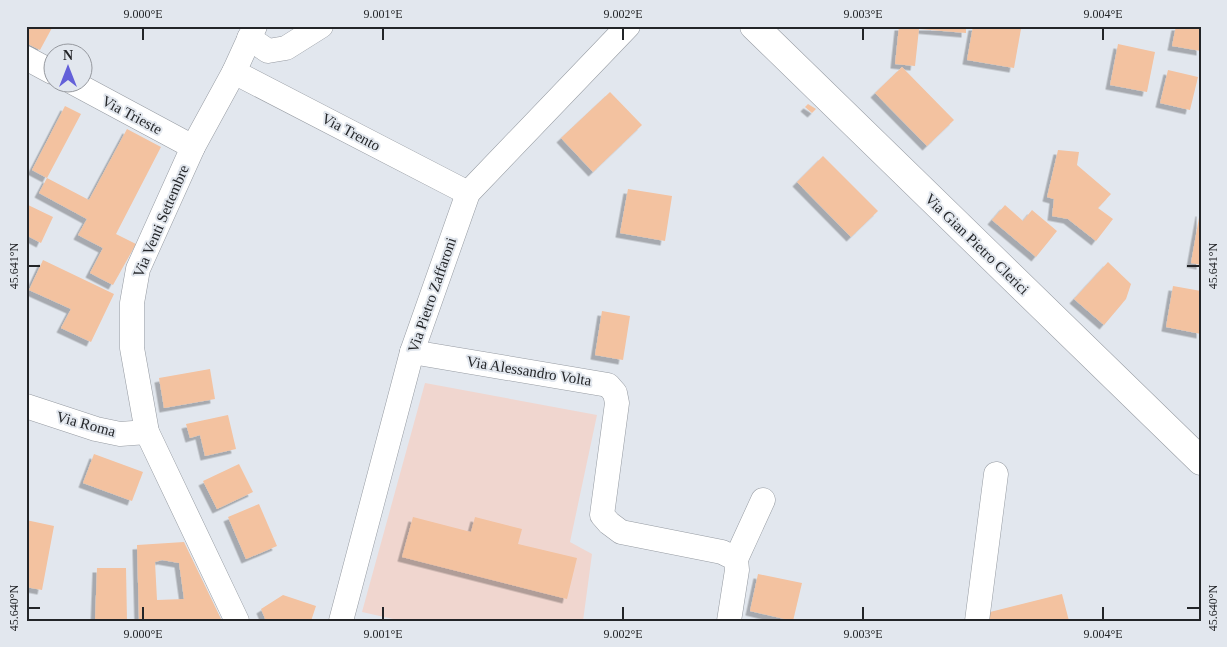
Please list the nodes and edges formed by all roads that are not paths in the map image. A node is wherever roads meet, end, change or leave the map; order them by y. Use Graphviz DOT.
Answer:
graph roads {
  1 [pos="321,26"];
  2 [pos="628,26"];
  3 [pos="754,26"];
  4 [pos="252,32"];
  5 [pos="286,48"];
  6 [pos="26,58"];
  7 [pos="42,67"];
  8 [pos="234,72"];
  9 [pos="258,84"];
  10 [pos="91,92"];
  11 [pos="193,147"];
  12 [pos="468,193"];
  13 [pos="412,352"];
  14 [pos="26,406"];
  15 [pos="147,432"];
  16 [pos="1201,461"];
  17 [pos="996,474"];
  18 [pos="763,500"];
  19 [pos="736,559"];
  20 [pos="237,621"];
  21 [pos="341,621"];
  22 [pos="729,621"];
  23 [pos="977,621"];
  1 -- 5 [label="street"];
  2 -- 12 [label="street, Via Pietro Zaffaroni"];
  3 -- 16 [label="main road, Via Gian Pietro Clerici"];
  4 -- 5 [label="street"];
  4 -- 8 [label="street, Via Venti Settembre"];
  5 -- 9 [label="street"];
  6 -- 7 [label="street"];
  8 -- 9 [label="street, Via Trento"];
  8 -- 11 [label="street, Via Venti Settembre"];
  9 -- 12 [label="street, Via Trento"];
  10 -- 11 [label="street, Via Trieste"];
  11 -- 15 [label="street, Via Venti Settembre"];
  12 -- 13 [label="street, Via Pietro Zaffaroni"];
  13 -- 19 [label="street, Via Alessandro Volta"];
  13 -- 21 [label="street, Via Pietro Zaffaroni"];
  14 -- 15 [label="street, Via Roma"];
  15 -- 20 [label="street, Via Venti Settembre"];
  17 -- 23 [label="street"];
  18 -- 19 [label="street"];
  19 -- 22 [label="street"];
}
